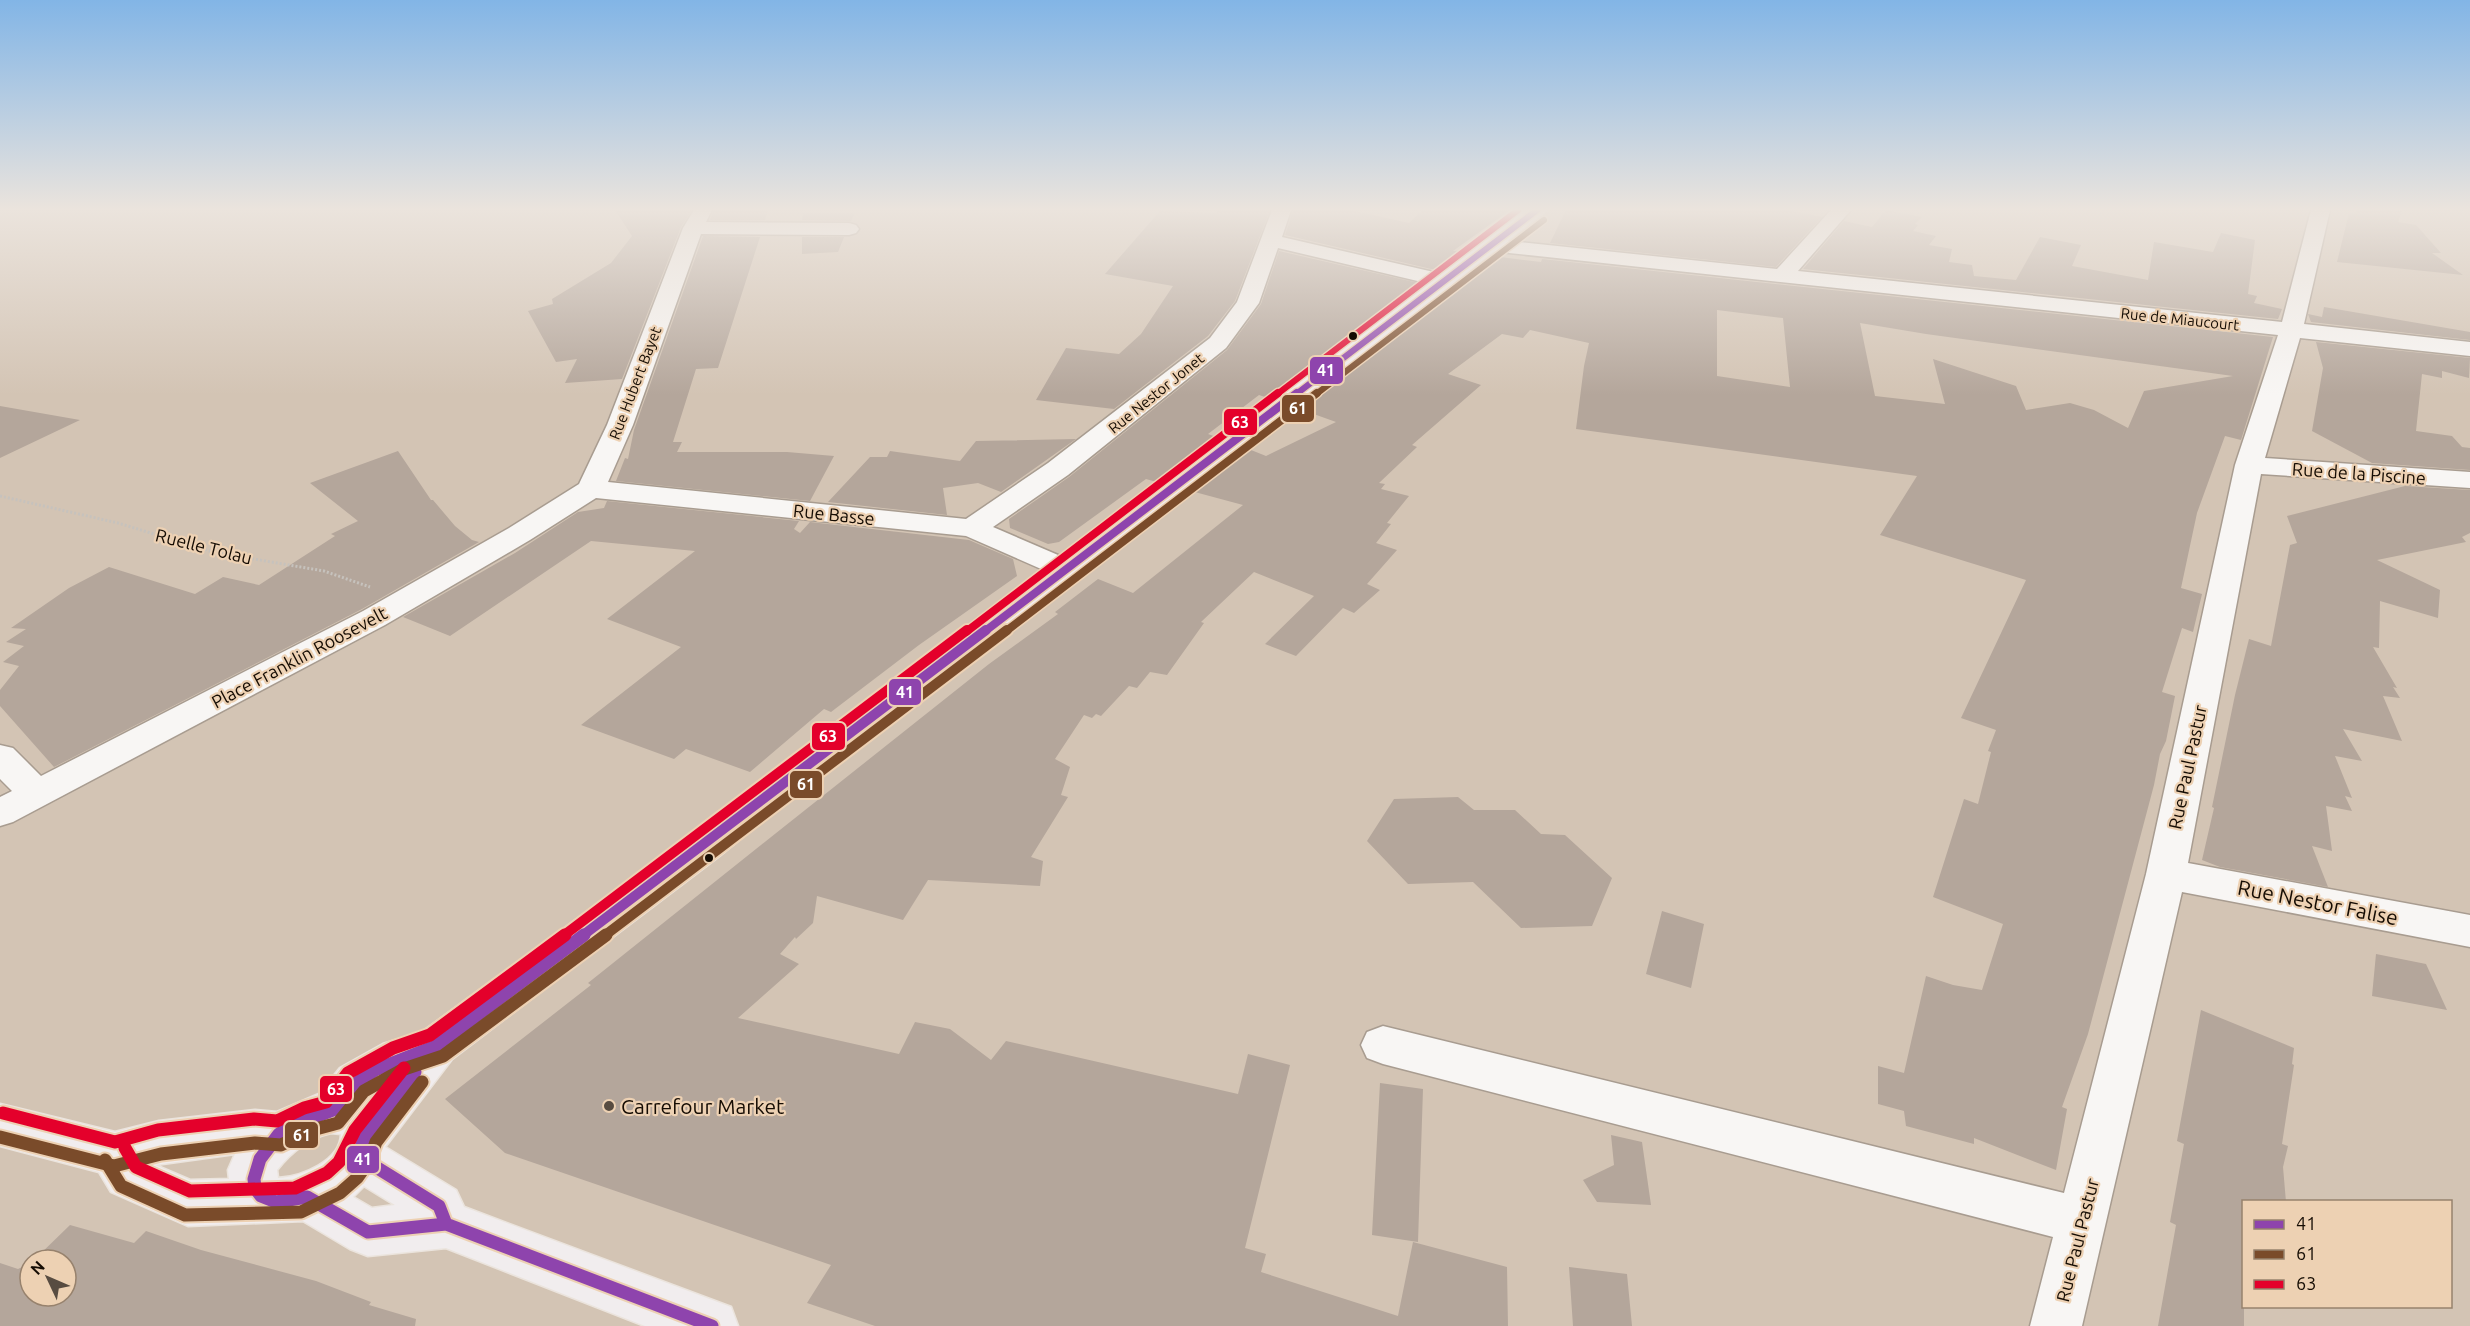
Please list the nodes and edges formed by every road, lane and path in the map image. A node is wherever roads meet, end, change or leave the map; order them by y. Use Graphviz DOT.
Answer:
graph roads {
  1 [pos="678,272"];
  2 [pos="1259,272"];
  3 [pos="1405,272"];
  4 [pos="1455,272"];
  5 [pos="1735,272"];
  6 [pos="1787,272"];
  7 [pos="2306,272"];
  8 [pos="1782,277"];
  9 [pos="1443,281"];
  10 [pos="2291,330"];
  11 [pos="2470,349"];
  12 [pos="2249,465"];
  13 [pos="2470,480"];
  14 [pos="591,489"];
  15 [pos="0,496"];
  16 [pos="972,528"];
  17 [pos="1068,570"];
  18 [pos="408,599"];
  19 [pos="0,757"];
  20 [pos="37,794"];
  21 [pos="0,813"];
  22 [pos="2166,874"];
  23 [pos="2470,931"];
  24 [pos="1383,1045"];
  25 [pos="0,1125"];
  26 [pos="279,1133"];
  27 [pos="352,1134"];
  28 [pos="115,1154"];
  29 [pos="286,1198"];
  30 [pos="2082,1221"];
  31 [pos="446,1224"];
  32 [pos="712,1326"];
  33 [pos="2056,1326"];
  1 -- 14 [label="street, Rue Hubert Bayet"];
  2 -- 16 [label="street, Rue Nestor Jonet"];
  3 -- 9 [label="street"];
  4 -- 9 [label="main road"];
  5 -- 8 [label="street, Rue de Miaucourt"];
  6 -- 8 [label="street"];
  7 -- 10 [label="street, Rue Paul Pastur"];
  8 -- 10 [label="street, Rue de Miaucourt"];
  9 -- 17 [label="main road"];
  10 -- 11 [label="street, Rue de Miaucourt"];
  10 -- 12 [label="street, Rue Paul Pastur"];
  12 -- 13 [label="street, Rue de la Piscine"];
  12 -- 22 [label="street, Rue Paul Pastur"];
  14 -- 16 [label="street, Rue Basse"];
  14 -- 18 [label="street, Place Franklin Roosevelt"];
  15 -- 18 [label="path, Ruelle Tolau"];
  16 -- 17 [label="street, Rue Basse"];
  17 -- 27 [label="main road"];
  18 -- 20 [label="street, Place Franklin Roosevelt"];
  19 -- 20 [label="street"];
  20 -- 21 [label="street, Place Franklin Roosevelt"];
  22 -- 23 [label="street, Rue Nestor Falise"];
  22 -- 30 [label="street, Rue Paul Pastur"];
  24 -- 30 [label="street"];
  25 -- 28 [label="main road"];
  26 -- 27 [label="main road"];
  26 -- 28 [label="main road"];
  26 -- 29 [label="main road"];
  27 -- 29 [label="main road"];
  27 -- 31 [label="main road"];
  28 -- 29 [label="main road"];
  29 -- 31 [label="main road"];
  30 -- 33 [label="street, Rue Paul Pastur"];
  31 -- 32 [label="main road"];
}
